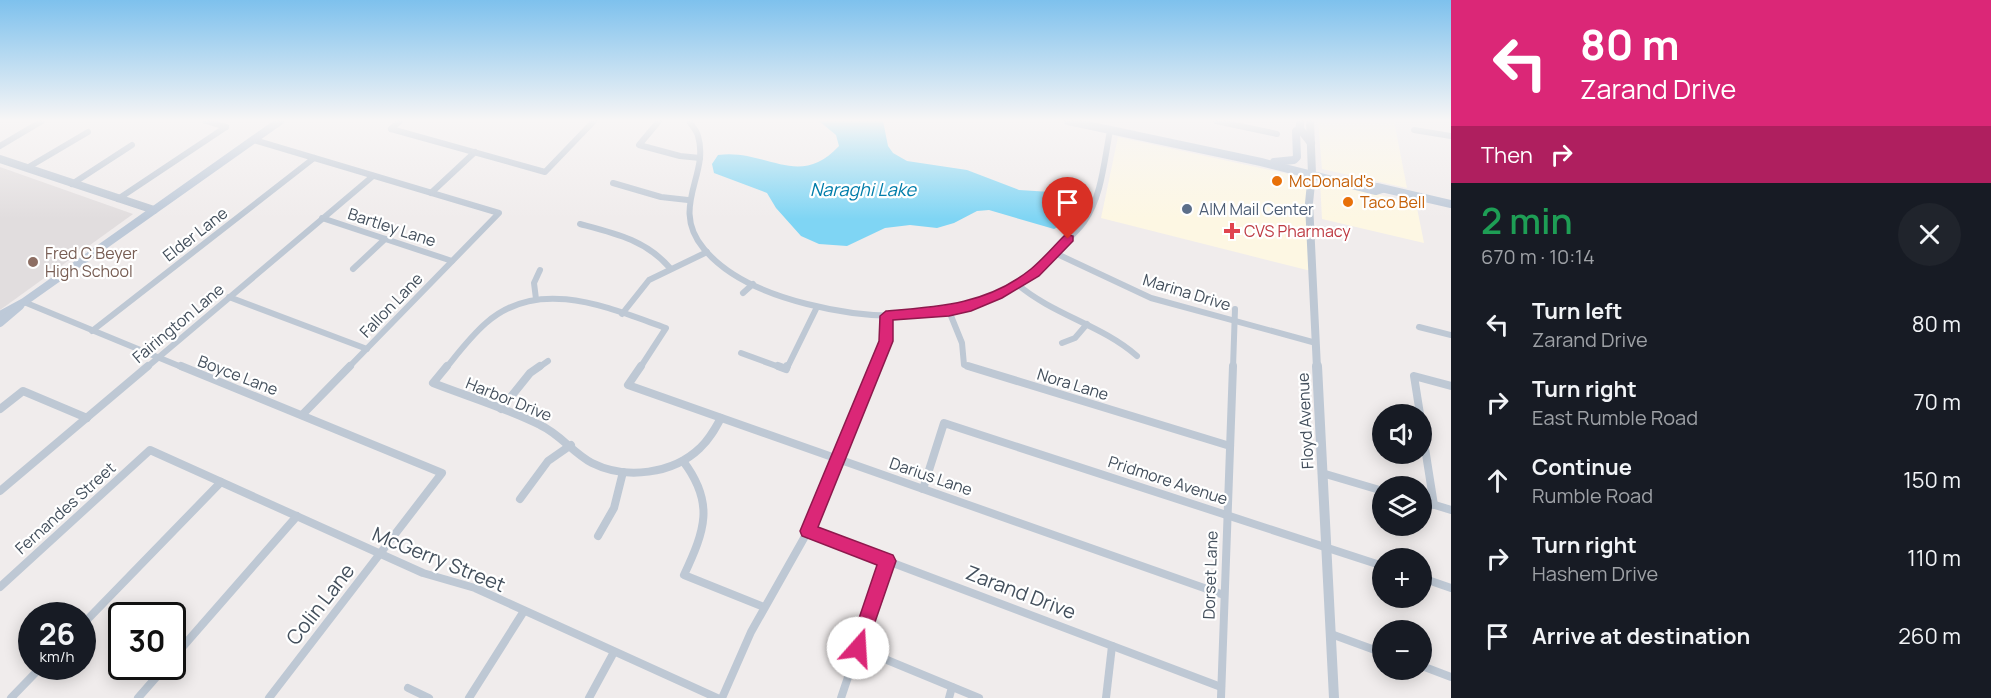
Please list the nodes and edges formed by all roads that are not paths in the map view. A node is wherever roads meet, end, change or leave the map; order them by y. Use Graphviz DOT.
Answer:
graph roads {
  1 [pos="51,154"];
  2 [pos="119,154"];
  3 [pos="186,154"];
  4 [pos="235,154"];
  5 [pos="299,154"];
  6 [pos="474,154"];
  7 [pos="481,154"];
  8 [pos="563,154"];
  9 [pos="671,154"];
  10 [pos="700,154"];
  11 [pos="1105,154"];
  12 [pos="1218,154"];
  13 [pos="1297,154"];
  14 [pos="1311,154"];
  15 [pos="314,158"];
  16 [pos="700,158"];
  17 [pos="0,159"];
  18 [pos="1258,162"];
  19 [pos="27,168"];
  20 [pos="1312,174"];
  21 [pos="373,176"];
  22 [pos="613,183"];
  23 [pos="72,184"];
  24 [pos="431,193"];
  25 [pos="118,199"];
  26 [pos="688,200"];
  27 [pos="1451,204"];
  28 [pos="154,210"];
  29 [pos="322,218"];
  30 [pos="580,224"];
  31 [pos="385,239"];
  32 [pos="707,252"];
  33 [pos="1055,253"];
  34 [pos="452,261"];
  35 [pos="670,268"];
  36 [pos="353,269"];
  37 [pos="540,270"];
  38 [pos="753,284"];
  39 [pos="1017,284"];
  40 [pos="743,293"];
  41 [pos="229,297"];
  42 [pos="536,299"];
  43 [pos="24,302"];
  44 [pos="817,307"];
  45 [pos="1235,309"];
  46 [pos="949,311"];
  47 [pos="622,314"];
  48 [pos="0,315"];
  49 [pos="886,316"];
  50 [pos="1235,322"];
  51 [pos="0,323"];
  52 [pos="1087,324"];
  53 [pos="1419,327"];
  54 [pos="92,331"];
  55 [pos="1451,335"];
  56 [pos="1062,343"];
  57 [pos="1316,343"];
  58 [pos="367,349"];
  59 [pos="741,353"];
  60 [pos="1137,356"];
  61 [pos="156,358"];
  62 [pos="548,361"];
  63 [pos="1451,386"];
  64 [pos="1418,404"];
  65 [pos="0,409"];
  66 [pos="501,409"];
  67 [pos="302,415"];
  68 [pos="87,418"];
  69 [pos="721,418"];
  70 [pos="571,445"];
  71 [pos="1230,446"];
  72 [pos="150,450"];
  73 [pos="837,459"];
  74 [pos="683,461"];
  75 [pos="1428,464"];
  76 [pos="623,472"];
  77 [pos="1322,472"];
  78 [pos="441,473"];
  79 [pos="221,482"];
  80 [pos="1372,488"];
  81 [pos="923,489"];
  82 [pos="0,490"];
  83 [pos="520,499"];
  84 [pos="1434,505"];
  85 [pos="1451,510"];
  86 [pos="1227,515"];
  87 [pos="297,516"];
  88 [pos="808,531"];
  89 [pos="598,536"];
  90 [pos="1326,548"];
  91 [pos="380,554"];
  92 [pos="887,561"];
  93 [pos="1372,563"];
  94 [pos="1432,581"];
  95 [pos="0,587"];
  96 [pos="1451,588"];
  97 [pos="1224,595"];
  98 [pos="764,607"];
  99 [pos="96,611"];
  100 [pos="524,611"];
  101 [pos="1331,634"];
  102 [pos="186,642"];
  103 [pos="1112,646"];
  104 [pos="858,648"];
  105 [pos="1372,649"];
  106 [pos="614,652"];
  107 [pos="1432,670"];
  108 [pos="1451,677"];
  109 [pos="28,680"];
  110 [pos="154,680"];
  111 [pos="952,687"];
  112 [pos="1221,687"];
  113 [pos="408,688"];
  114 [pos="11,698"];
  115 [pos="138,698"];
  116 [pos="269,698"];
  117 [pos="429,698"];
  118 [pos="470,698"];
  119 [pos="589,698"];
  120 [pos="717,698"];
  121 [pos="722,698"];
  122 [pos="841,698"];
  123 [pos="949,698"];
  124 [pos="978,698"];
  125 [pos="1106,698"];
  126 [pos="1221,698"];
  127 [pos="1334,698"];
  1 -- 19 [label="street"];
  2 -- 23 [label="street"];
  3 -- 25 [label="street"];
  4 -- 28 [label="main road"];
  5 -- 15 [label="street"];
  6 -- 24 [label="street"];
  7 -- 8 [label="street"];
  9 -- 16 [label="street"];
  10 -- 16 [label="street"];
  11 -- 33 [label="street"];
  12 -- 18 [label="main road"];
  13 -- 18 [label="main road"];
  14 -- 20 [label="street, Floyd Avenue"];
  15 -- 21 [label="street"];
  15 -- 54 [label="street, Elder Lane"];
  16 -- 26 [label="street"];
  17 -- 19 [label="street"];
  18 -- 20 [label="main road"];
  19 -- 23 [label="street"];
  20 -- 27 [label="main road"];
  20 -- 57 [label="street, Floyd Avenue"];
  21 -- 24 [label="street"];
  21 -- 29 [label="street, Fairington Lane"];
  22 -- 26 [label="street"];
  23 -- 25 [label="street"];
  24 -- 34 [label="street, Fallon Lane"];
  25 -- 28 [label="street"];
  26 -- 32 [label="street"];
  28 -- 43 [label="main road"];
  29 -- 31 [label="street, Bartley Lane"];
  29 -- 41 [label="street, Fairington Lane"];
  30 -- 35 [label="street"];
  31 -- 34 [label="street, Bartley Lane"];
  31 -- 36 [label="street"];
  32 -- 35 [label="street"];
  32 -- 38 [label="street"];
  33 -- 39 [label="street"];
  33 -- 50 [label="street, Marina Drive"];
  34 -- 58 [label="street, Fallon Lane"];
  35 -- 47 [label="street"];
  37 -- 42 [label="street"];
  38 -- 40 [label="street"];
  38 -- 44 [label="street"];
  39 -- 46 [label="street"];
  39 -- 52 [label="street"];
  41 -- 58 [label="street"];
  41 -- 61 [label="street, Fairington Lane"];
  42 -- 47 [label="street"];
  42 -- 66 [label="street, Harbor Drive"];
  43 -- 48 [label="main road"];
  43 -- 51 [label="main road"];
  43 -- 54 [label="street, Boyce Lane"];
  44 -- 49 [label="street"];
  44 -- 59 [label="street"];
  45 -- 50 [label="street, Dorset Lane"];
  46 -- 49 [label="street"];
  46 -- 71 [label="street, Nora Lane"];
  47 -- 69 [label="street, Darius Lane"];
  49 -- 73 [label="street"];
  50 -- 57 [label="street, Marina Drive"];
  50 -- 71 [label="street, Dorset Lane"];
  52 -- 56 [label="street"];
  52 -- 60 [label="street"];
  53 -- 55 [label="street"];
  54 -- 61 [label="street, Boyce Lane"];
  57 -- 77 [label="street, Floyd Avenue"];
  58 -- 67 [label="street, Fallon Lane"];
  61 -- 67 [label="street, Boyce Lane"];
  61 -- 68 [label="street, Fairington Lane"];
  62 -- 66 [label="street"];
  63 -- 64 [label="street"];
  65 -- 68 [label="street"];
  66 -- 70 [label="street, Harbor Drive"];
  67 -- 78 [label="street, Boyce Lane"];
  68 -- 82 [label="street, Fairington Lane"];
  69 -- 73 [label="street, Darius Lane"];
  69 -- 74 [label="street, Harbor Drive"];
  70 -- 76 [label="street, Harbor Drive"];
  70 -- 83 [label="street"];
  71 -- 86 [label="street, Dorset Lane"];
  72 -- 79 [label="street, McGerry Street"];
  72 -- 95 [label="street, Fernandes Street"];
  73 -- 81 [label="street, Darius Lane"];
  73 -- 88 [label="street"];
  74 -- 76 [label="street, Harbor Drive"];
  74 -- 98 [label="street"];
  75 -- 84 [label="street"];
  76 -- 89 [label="street"];
  77 -- 80 [label="street"];
  77 -- 90 [label="street, Floyd Avenue"];
  78 -- 91 [label="street, Colin Lane"];
  79 -- 87 [label="street, McGerry Street"];
  79 -- 99 [label="street"];
  81 -- 86 [label="street, Pridmore Avenue"];
  81 -- 97 [label="street, Darius Lane"];
  84 -- 85 [label="street"];
  86 -- 90 [label="street, Pridmore Avenue"];
  86 -- 97 [label="street, Dorset Lane"];
  87 -- 91 [label="street, McGerry Street"];
  87 -- 102 [label="street"];
  88 -- 92 [label="street, Zarand Drive"];
  88 -- 98 [label="street"];
  90 -- 93 [label="street, Pridmore Avenue"];
  90 -- 101 [label="street, Floyd Avenue"];
  91 -- 100 [label="street, McGerry Street"];
  91 -- 116 [label="street, Colin Lane"];
  92 -- 103 [label="street, Zarand Drive"];
  92 -- 104 [label="street"];
  94 -- 96 [label="street"];
  97 -- 112 [label="street, Dorset Lane"];
  98 -- 121 [label="street"];
  100 -- 106 [label="street, McGerry Street"];
  100 -- 118 [label="street"];
  101 -- 105 [label="street"];
  101 -- 127 [label="street, Floyd Avenue"];
  103 -- 112 [label="street, Zarand Drive"];
  103 -- 125 [label="street"];
  104 -- 111 [label="street"];
  104 -- 122 [label="street"];
  106 -- 119 [label="street"];
  106 -- 120 [label="street, McGerry Street"];
  107 -- 108 [label="street"];
  109 -- 114 [label="street"];
  110 -- 115 [label="street"];
  111 -- 123 [label="street"];
  111 -- 124 [label="street"];
  112 -- 126 [label="street, Dorset Lane"];
  113 -- 117 [label="street"];
}
